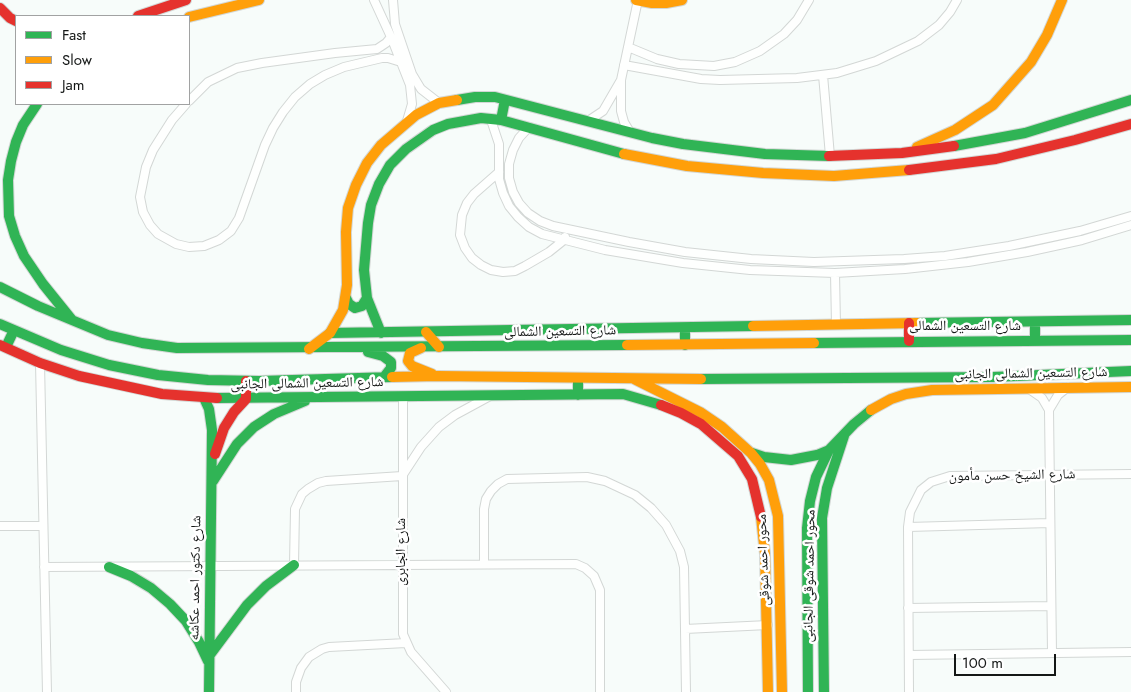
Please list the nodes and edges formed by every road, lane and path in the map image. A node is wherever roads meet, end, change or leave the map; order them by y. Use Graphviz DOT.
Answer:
graph roads {
  1 [pos="186,0"];
  2 [pos="260,0"];
  3 [pos="374,0"];
  4 [pos="393,0"];
  5 [pos="637,0"];
  6 [pos="682,0"];
  7 [pos="809,0"];
  8 [pos="957,0"];
  9 [pos="1062,0"];
  10 [pos="0,8"];
  11 [pos="141,15"];
  12 [pos="190,17"];
  13 [pos="15,20"];
  14 [pos="391,37"];
  15 [pos="628,47"];
  16 [pos="401,62"];
  17 [pos="624,65"];
  18 [pos="823,75"];
  19 [pos="621,80"];
  20 [pos="190,100"];
  21 [pos="505,100"];
  22 [pos="1131,100"];
  23 [pos="440,103"];
  24 [pos="36,105"];
  25 [pos="185,105"];
  26 [pos="496,120"];
  27 [pos="588,121"];
  28 [pos="407,122"];
  29 [pos="1131,124"];
  30 [pos="529,127"];
  31 [pos="630,132"];
  32 [pos="902,153"];
  33 [pos="765,154"];
  34 [pos="785,155"];
  35 [pos="830,156"];
  36 [pos="499,172"];
  37 [pos="763,173"];
  38 [pos="784,174"];
  39 [pos="1131,216"];
  40 [pos="1131,225"];
  41 [pos="568,229"];
  42 [pos="1080,231"];
  43 [pos="564,240"];
  44 [pos="1082,240"];
  45 [pos="904,259"];
  46 [pos="905,269"];
  47 [pos="835,273"];
  48 [pos="0,287"];
  49 [pos="346,298"];
  50 [pos="367,298"];
  51 [pos="1131,320"];
  52 [pos="73,321"];
  53 [pos="1035,322"];
  54 [pos="909,323"];
  55 [pos="0,324"];
  56 [pos="836,326"];
  57 [pos="685,328"];
  58 [pos="14,330"];
  59 [pos="426,332"];
  60 [pos="330,333"];
  61 [pos="381,333"];
  62 [pos="909,341"];
  63 [pos="1035,341"];
  64 [pos="1131,341"];
  65 [pos="685,345"];
  66 [pos="3,346"];
  67 [pos="440,347"];
  68 [pos="422,348"];
  69 [pos="309,349"];
  70 [pos="359,349"];
  71 [pos="40,362"];
  72 [pos="1131,371"];
  73 [pos="438,376"];
  74 [pos="384,377"];
  75 [pos="932,378"];
  76 [pos="578,379"];
  77 [pos="633,379"];
  78 [pos="246,381"];
  79 [pos="1131,386"];
  80 [pos="1068,387"];
  81 [pos="1027,388"];
  82 [pos="932,390"];
  83 [pos="491,395"];
  84 [pos="578,395"];
  85 [pos="403,397"];
  86 [pos="204,398"];
  87 [pos="317,398"];
  88 [pos="246,399"];
  89 [pos="1049,410"];
  90 [pos="845,434"];
  91 [pos="830,450"];
  92 [pos="751,453"];
  93 [pos="212,465"];
  94 [pos="1131,474"];
  95 [pos="1050,475"];
  96 [pos="402,476"];
  97 [pos="211,484"];
  98 [pos="1050,523"];
  99 [pos="0,526"];
  100 [pos="43,526"];
  101 [pos="908,527"];
  102 [pos="402,564"];
  103 [pos="484,564"];
  104 [pos="210,565"];
  105 [pos="294,565"];
  106 [pos="108,566"];
  107 [pos="44,567"];
  108 [pos="1051,606"];
  109 [pos="908,608"];
  110 [pos="768,625"];
  111 [pos="685,629"];
  112 [pos="406,643"];
  113 [pos="1131,652"];
  114 [pos="1052,653"];
  115 [pos="909,655"];
  116 [pos="209,660"];
  117 [pos="47,692"];
  118 [pos="209,692"];
  119 [pos="296,692"];
  120 [pos="446,692"];
  121 [pos="600,692"];
  122 [pos="686,692"];
  123 [pos="768,692"];
  124 [pos="782,692"];
  125 [pos="808,692"];
  126 [pos="824,692"];
  127 [pos="909,692"];
  1 -- 11 [label="street"];
  2 -- 12 [label="street"];
  3 -- 14 [label="street"];
  4 -- 23 [label="street"];
  5 -- 6 [label="street"];
  5 -- 15 [label="street"];
  7 -- 15 [label="street"];
  8 -- 18 [label="street"];
  9 -- 32 [label="street"];
  10 -- 13 [label="street"];
  14 -- 16 [label="street"];
  14 -- 20 [label="street"];
  15 -- 17 [label="street"];
  16 -- 25 [label="street"];
  16 -- 28 [label="street"];
  17 -- 18 [label="street"];
  17 -- 19 [label="street"];
  18 -- 35 [label="street"];
  19 -- 27 [label="street"];
  19 -- 31 [label="street"];
  21 -- 23 [label="street"];
  21 -- 26 [label="street"];
  21 -- 27 [label="street"];
  22 -- 32 [label="street"];
  23 -- 28 [label="street"];
  24 -- 52 [label="street"];
  26 -- 30 [label="street"];
  26 -- 36 [label="street"];
  26 -- 50 [label="street"];
  27 -- 31 [label="street"];
  28 -- 49 [label="street"];
  29 -- 38 [label="street"];
  30 -- 37 [label="street"];
  30 -- 41 [label="street"];
  31 -- 33 [label="street"];
  32 -- 35 [label="street"];
  33 -- 34 [label="street"];
  33 -- 37 [label="street"];
  34 -- 35 [label="street"];
  34 -- 38 [label="street"];
  36 -- 43 [label="street"];
  36 -- 43 [label="street"];
  37 -- 38 [label="street"];
  39 -- 42 [label="street"];
  40 -- 44 [label="street"];
  41 -- 43 [label="street"];
  41 -- 45 [label="street"];
  42 -- 44 [label="street"];
  42 -- 45 [label="street"];
  43 -- 47 [label="street"];
  44 -- 46 [label="street"];
  45 -- 46 [label="street"];
  46 -- 47 [label="street"];
  47 -- 56 [label="street"];
  48 -- 52 [label="street, شارع التسعين الشمالى"];
  49 -- 50 [label="street"];
  49 -- 60 [label="street"];
  50 -- 61 [label="street"];
  51 -- 53 [label="street"];
  52 -- 69 [label="street, شارع التسعين الشمالى"];
  53 -- 54 [label="street"];
  53 -- 63 [label="street"];
  54 -- 56 [label="street"];
  54 -- 62 [label="street"];
  55 -- 58 [label="street"];
  56 -- 57 [label="street"];
  57 -- 59 [label="street"];
  57 -- 65 [label="street"];
  58 -- 66 [label="street"];
  58 -- 78 [label="street"];
  59 -- 61 [label="street"];
  59 -- 67 [label="street"];
  60 -- 61 [label="street"];
  60 -- 69 [label="street"];
  62 -- 63 [label="street, شارع التسعين الشمالى"];
  62 -- 65 [label="street, شارع التسعين الشمالى"];
  63 -- 64 [label="street, شارع التسعين الشمالى"];
  65 -- 67 [label="street, شارع التسعين الشمالى"];
  66 -- 71 [label="street, شارع التسعين الشمالى الجانبى"];
  67 -- 68 [label="street, شارع التسعين الشمالى"];
  68 -- 70 [label="street, شارع التسعين الشمالى"];
  68 -- 73 [label="street"];
  69 -- 70 [label="street, شارع التسعين الشمالى"];
  70 -- 74 [label="street"];
  71 -- 86 [label="street, شارع التسعين الشمالى الجانبى"];
  71 -- 100 [label="street"];
  72 -- 75 [label="street"];
  73 -- 74 [label="street"];
  73 -- 76 [label="street"];
  74 -- 78 [label="street"];
  75 -- 77 [label="street"];
  75 -- 82 [label="street"];
  76 -- 77 [label="street"];
  76 -- 84 [label="street"];
  77 -- 92 [label="street, محور احمد شوقى"];
  78 -- 88 [label="street"];
  79 -- 80 [label="street, شارع التسعين الشمالى الجانبى"];
  80 -- 81 [label="street, شارع التسعين الشمالى الجانبى"];
  80 -- 89 [label="street"];
  81 -- 82 [label="street, شارع التسعين الشمالى الجانبى"];
  81 -- 89 [label="street"];
  82 -- 90 [label="street"];
  83 -- 84 [label="street, شارع التسعين الشمالى الجانبى"];
  83 -- 85 [label="street, شارع التسعين الشمالى الجانبى"];
  83 -- 96 [label="street"];
  84 -- 110 [label="street, شارع التسعين الشمالى الجانبى"];
  85 -- 87 [label="street, شارع التسعين الشمالى الجانبى"];
  85 -- 96 [label="street, شارع الجابرى"];
  86 -- 88 [label="street, شارع التسعين الشمالى الجانبى"];
  86 -- 93 [label="street, شارع دكتور احمد عكاشه"];
  87 -- 88 [label="street, شارع التسعين الشمالى الجانبى"];
  87 -- 97 [label="street"];
  88 -- 93 [label="street, شارع دكتور احمد عكاشه"];
  89 -- 95 [label="street"];
  90 -- 91 [label="street"];
  90 -- 126 [label="street, محور احمد شوقى الجانبى"];
  91 -- 92 [label="street"];
  91 -- 125 [label="street"];
  92 -- 124 [label="street, محور احمد شوقى"];
  93 -- 97 [label="street, شارع دكتور احمد عكاشه"];
  94 -- 95 [label="street, شارع الشيخ حسن مأمون"];
  95 -- 98 [label="street"];
  95 -- 101 [label="street, شارع الشيخ حسن مأمون"];
  96 -- 102 [label="street, شارع الجابرى"];
  96 -- 105 [label="street"];
  97 -- 104 [label="street, شارع دكتور احمد عكاشه"];
  98 -- 101 [label="street"];
  98 -- 108 [label="street"];
  99 -- 100 [label="street"];
  100 -- 107 [label="street"];
  101 -- 109 [label="street, شارع الشيخ حسن مأمون"];
  102 -- 103 [label="street"];
  102 -- 105 [label="street"];
  102 -- 112 [label="street, شارع الجابرى"];
  103 -- 111 [label="street"];
  103 -- 121 [label="street"];
  104 -- 105 [label="street"];
  104 -- 106 [label="street"];
  104 -- 116 [label="street, شارع دكتور احمد عكاشه"];
  105 -- 116 [label="street"];
  106 -- 107 [label="street"];
  106 -- 116 [label="street"];
  107 -- 117 [label="street"];
  108 -- 109 [label="street"];
  108 -- 114 [label="street"];
  109 -- 115 [label="street, شارع الشيخ حسن مأمون"];
  110 -- 111 [label="street"];
  110 -- 123 [label="street"];
  111 -- 122 [label="street"];
  112 -- 119 [label="street"];
  112 -- 120 [label="street, شارع الجابرى"];
  113 -- 114 [label="street"];
  114 -- 115 [label="street"];
  115 -- 127 [label="street, شارع الشيخ حسن مأمون"];
  116 -- 118 [label="street, شارع دكتور احمد عكاشه"];
}
